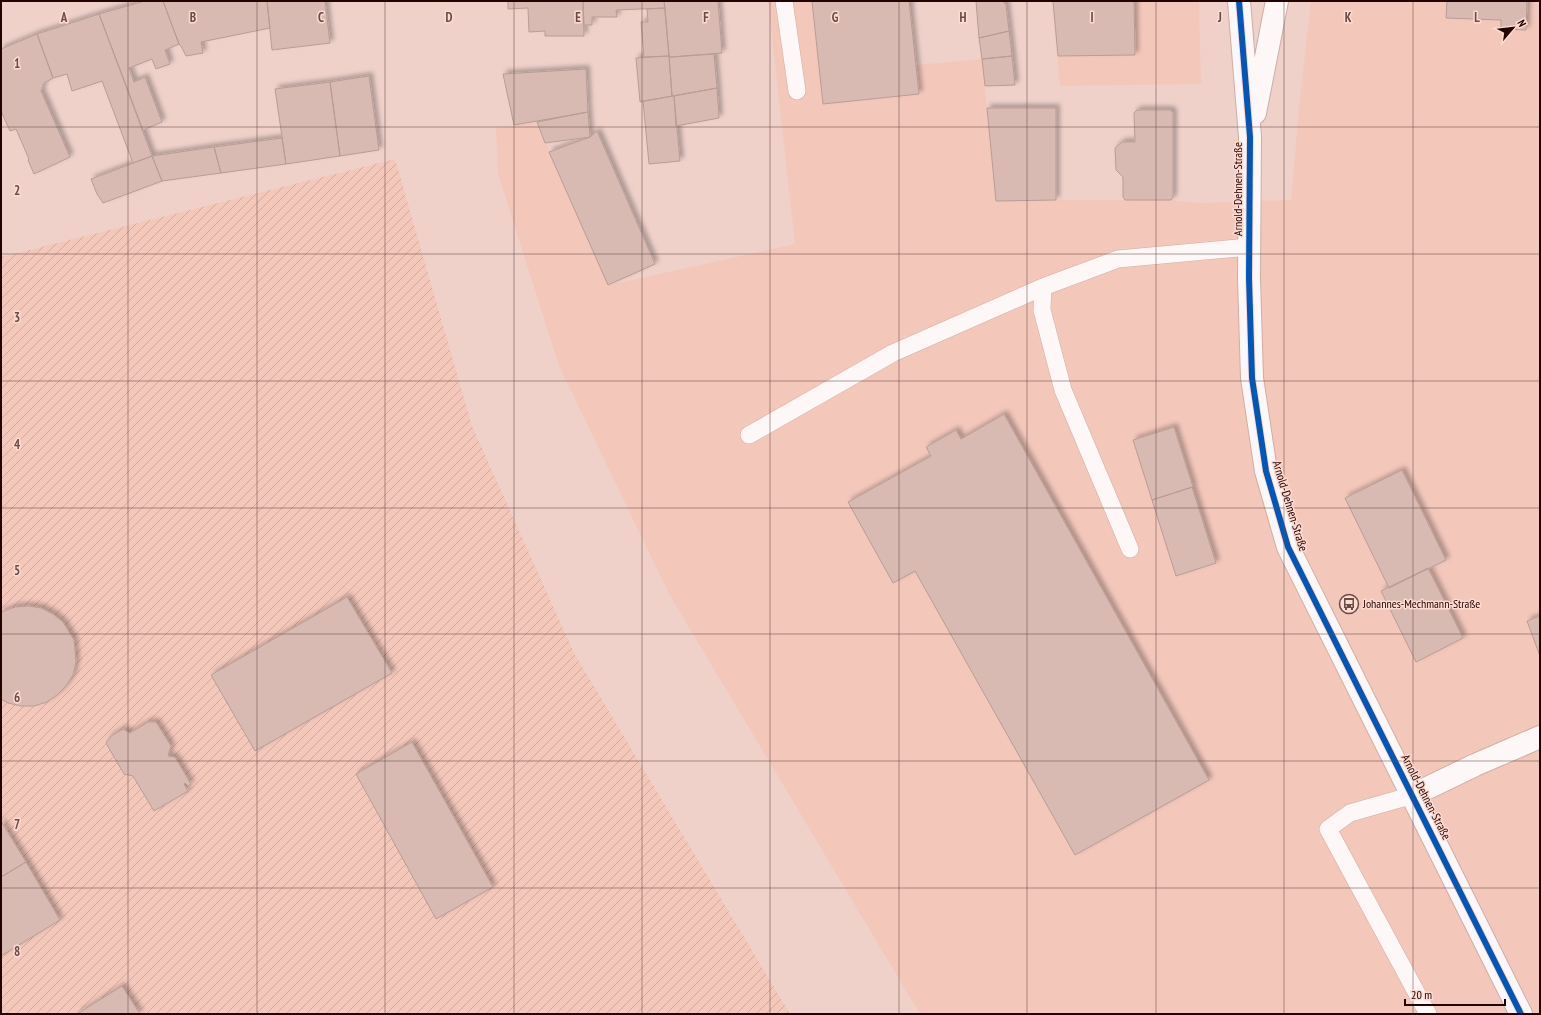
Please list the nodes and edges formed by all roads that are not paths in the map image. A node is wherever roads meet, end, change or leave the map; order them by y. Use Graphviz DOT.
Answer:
graph roads {
  1 [pos="784,1"];
  2 [pos="1239,1"];
  3 [pos="1277,1"];
  4 [pos="796,91"];
  5 [pos="1250,138"];
  6 [pos="1249,247"];
  7 [pos="1043,287"];
  8 [pos="749,435"];
  9 [pos="1130,550"];
  10 [pos="1540,737"];
  11 [pos="1413,795"];
  12 [pos="1428,1014"];
  13 [pos="1521,1014"];
  1 -- 4 [label="lane"];
  2 -- 5 [label="street, Arnold-Dehnen-Straße"];
  3 -- 5 [label="street, Arnold-Dehnen-Straße"];
  5 -- 6 [label="street, Arnold-Dehnen-Straße"];
  6 -- 7 [label="lane"];
  6 -- 11 [label="street, Arnold-Dehnen-Straße"];
  7 -- 8 [label="lane"];
  7 -- 9 [label="lane"];
  10 -- 11 [label="street"];
  11 -- 12 [label="lane"];
  11 -- 13 [label="street, Arnold-Dehnen-Straße"];
}
